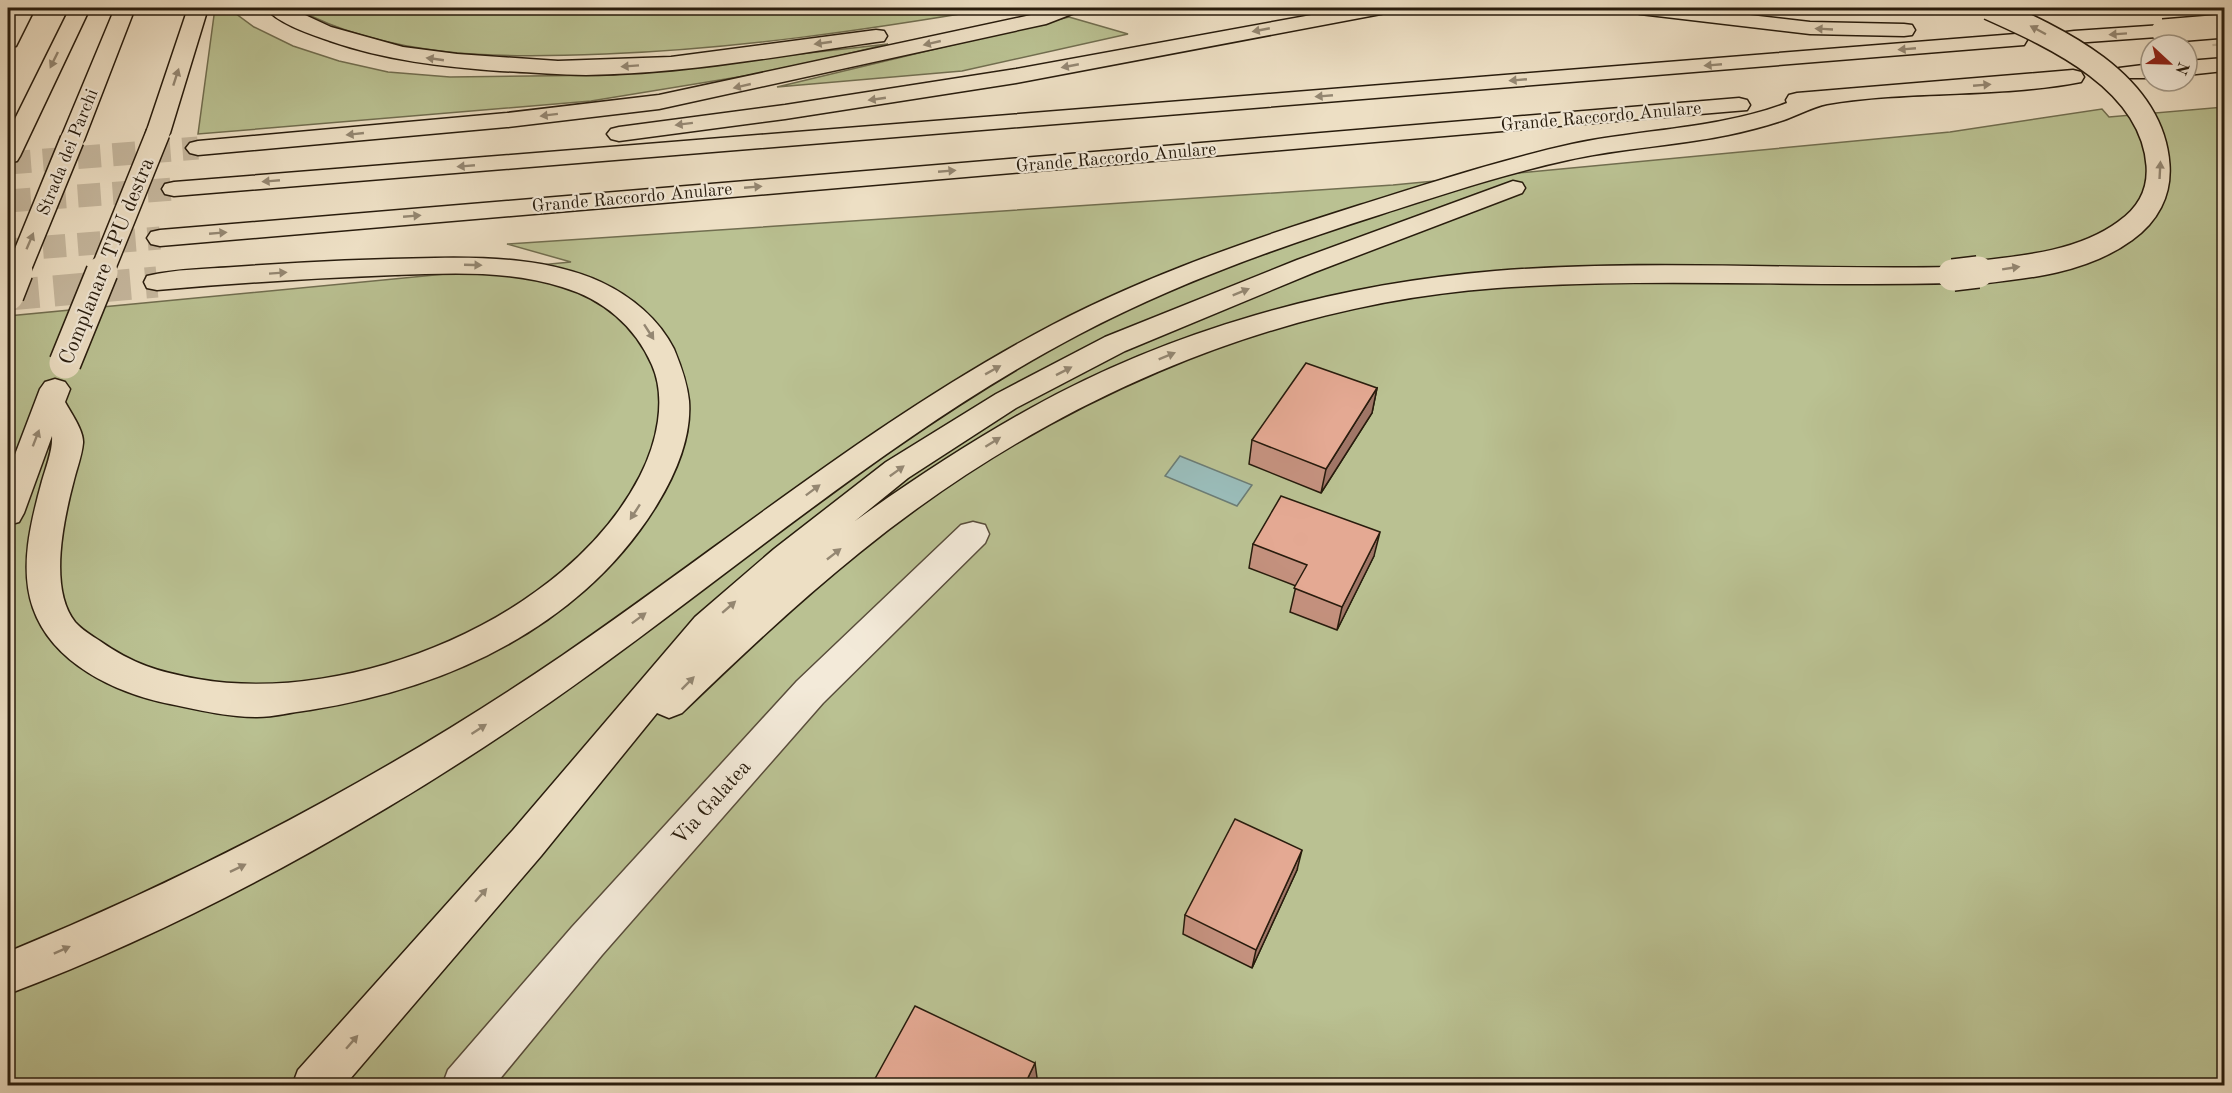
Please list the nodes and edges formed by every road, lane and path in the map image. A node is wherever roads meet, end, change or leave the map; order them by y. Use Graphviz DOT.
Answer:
graph roads {
  1 [pos="25,8"];
  2 [pos="80,8"];
  3 [pos="125,8"];
  4 [pos="198,8"];
  5 [pos="276,8"];
  6 [pos="1047,8"];
  7 [pos="1070,8"];
  8 [pos="1380,8"];
  9 [pos="1640,8"];
  10 [pos="1989,8"];
  11 [pos="2224,26"];
  12 [pos="2074,38"];
  13 [pos="8,41"];
  14 [pos="2224,66"];
  15 [pos="2199,68"];
  16 [pos="2139,72"];
  17 [pos="2127,73"];
  18 [pos="2073,77"];
  19 [pos="1819,98"];
  20 [pos="1707,130"];
  21 [pos="12,146"];
  22 [pos="198,148"];
  23 [pos="524,161"];
  24 [pos="174,189"];
  25 [pos="160,238"];
  26 [pos="157,282"];
  27 [pos="8,296"];
  28 [pos="50,400"];
  29 [pos="8,513"];
  30 [pos="973,534"];
  31 [pos="527,843"];
  32 [pos="8,973"];
  33 [pos="314,1086"];
  34 [pos="464,1086"];
  1 -- 13 [label="highway"];
  2 -- 21 [label="highway, one-way"];
  27 -- 3 [label="highway, Strada dei Parchi, one-way, bridge"];
  28 -- 4 [label="highway, Complanare TPU destra, one-way, bridge"];
  6 -- 5 [label="highway, one-way"];
  7 -- 22 [label="highway, one-way"];
  8 -- 23 [label="highway, one-way"];
  9 -- 23 [label="highway, Grande Raccordo Anulare"];
  31 -- 10 [label="highway, one-way, bridge"];
  11 -- 12 [label="highway, one-way, bridge"];
  14 -- 15 [label="highway"];
  16 -- 17 [label="highway"];
  19 -- 18 [label="highway, Grande Raccordo Anulare, one-way"];
  19 -- 20 [label="highway"];
  25 -- 19 [label="highway, Grande Raccordo Anulare, one-way"];
  31 -- 20 [label="highway, one-way"];
  32 -- 20 [label="highway, one-way"];
  23 -- 24 [label="highway, Grande Raccordo Anulare, one-way"];
  26 -- 28 [label="highway, one-way"];
  29 -- 28 [label="highway, Complanare TPU destra, one-way"];
  30 -- 34 [label="street, Via Galatea"];
  33 -- 31 [label="highway, one-way"];
}
